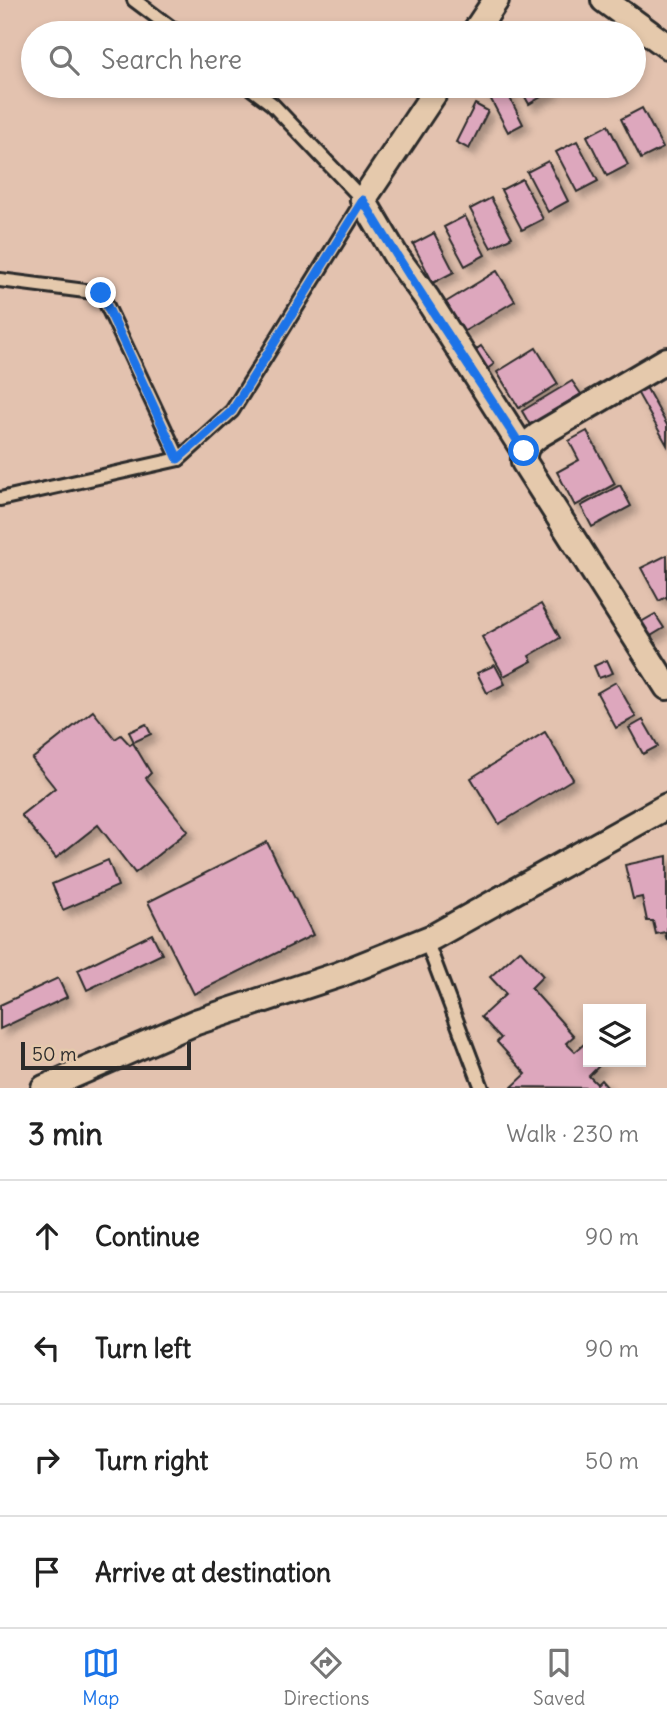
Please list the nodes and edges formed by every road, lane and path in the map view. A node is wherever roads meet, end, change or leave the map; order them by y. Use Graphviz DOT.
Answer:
graph roads {
  1 [pos="134,0"];
  2 [pos="496,0"];
  3 [pos="604,0"];
  4 [pos="162,21"];
  5 [pos="482,21"];
  6 [pos="633,21"];
  7 [pos="646,31"];
  8 [pos="667,46"];
  9 [pos="264,98"];
  10 [pos="431,98"];
  11 [pos="363,200"];
  12 [pos="0,280"];
  13 [pos="667,360"];
  14 [pos="524,451"];
  15 [pos="178,459"];
  16 [pos="0,499"];
  17 [pos="667,687"];
  18 [pos="667,806"];
  19 [pos="426,940"];
  20 [pos="44,1088"];
  21 [pos="482,1088"];
  1 -- 4 [label="lane"];
  2 -- 5 [label="street"];
  3 -- 6 [label="street"];
  7 -- 8 [label="street"];
  9 -- 11 [label="lane"];
  10 -- 11 [label="street"];
  11 -- 14 [label="street"];
  11 -- 15 [label="lane"];
  12 -- 15 [label="lane"];
  13 -- 14 [label="street"];
  14 -- 17 [label="street"];
  15 -- 16 [label="lane"];
  18 -- 19 [label="street"];
  19 -- 20 [label="street"];
  19 -- 21 [label="lane"];
}
